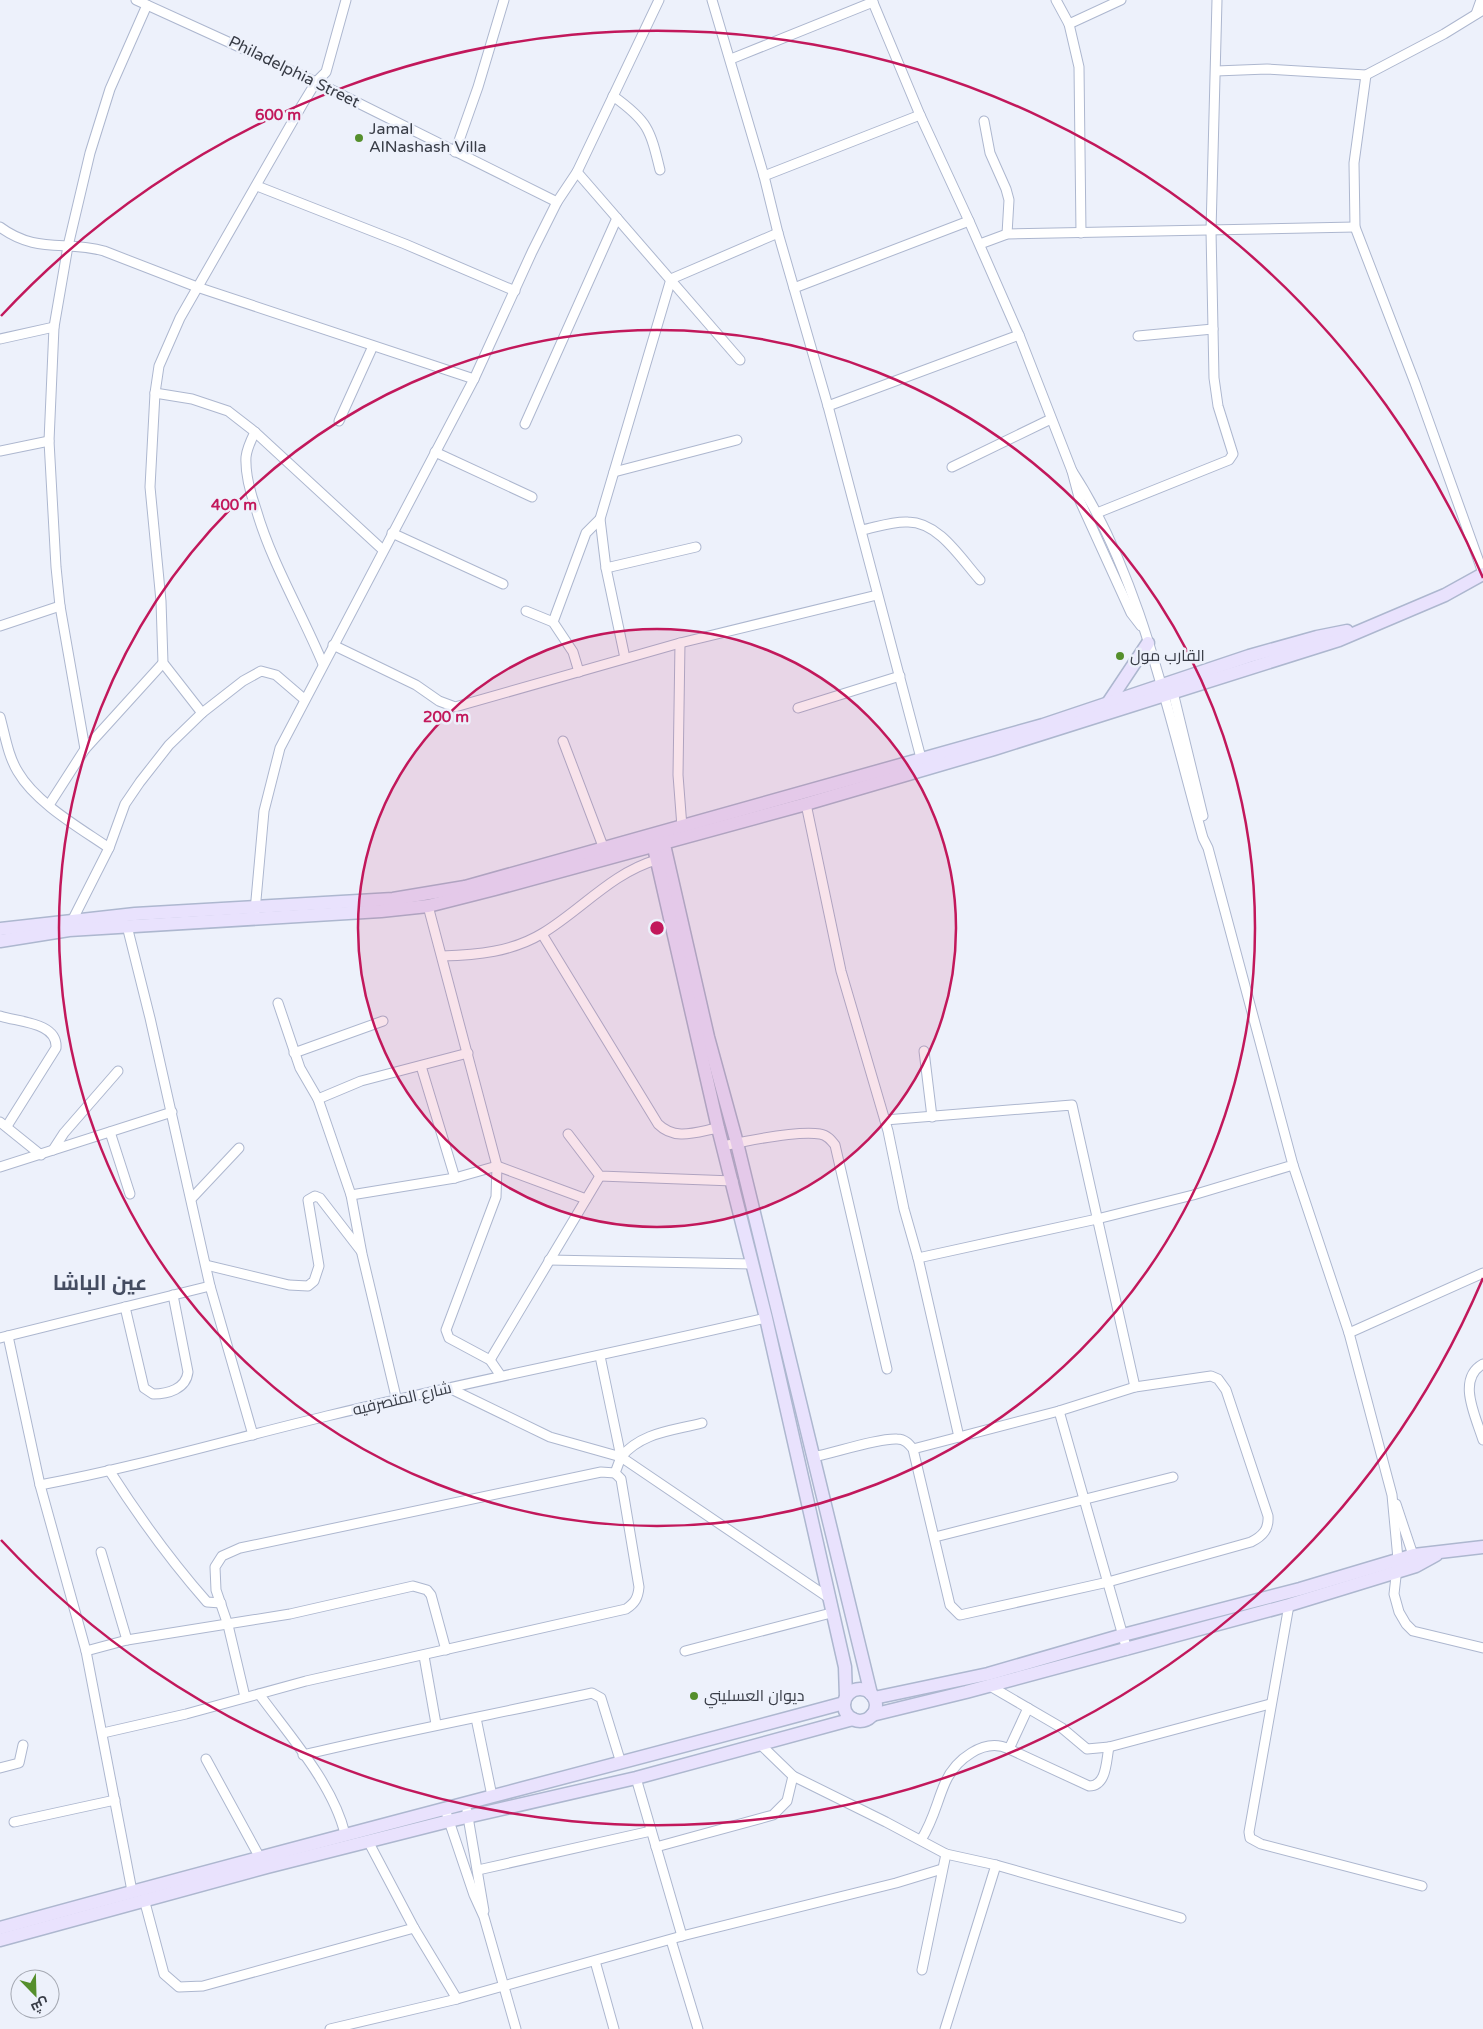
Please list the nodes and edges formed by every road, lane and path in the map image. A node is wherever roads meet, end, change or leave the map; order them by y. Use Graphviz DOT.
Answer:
graph roads {
  1 [pos="136,0"];
  2 [pos="346,0"];
  3 [pos="504,0"];
  4 [pos="658,0"];
  5 [pos="712,0"];
  6 [pos="1056,0"];
  7 [pos="1121,0"];
  8 [pos="1217,0"];
  9 [pos="1481,0"];
  10 [pos="872,1"];
  11 [pos="146,5"];
  12 [pos="1480,12"];
  13 [pos="1069,24"];
  14 [pos="730,58"];
  15 [pos="1216,71"];
  16 [pos="1366,75"];
  17 [pos="316,82"];
  18 [pos="613,96"];
  19 [pos="920,115"];
  20 [pos="984,121"];
  21 [pos="455,152"];
  22 [pos="660,170"];
  23 [pos="577,172"];
  24 [pos="764,176"];
  25 [pos="257,186"];
  26 [pos="557,202"];
  27 [pos="616,218"];
  28 [pos="969,220"];
  29 [pos="0,227"];
  30 [pos="1355,227"];
  31 [pos="1211,231"];
  32 [pos="778,233"];
  33 [pos="1081,233"];
  34 [pos="1006,234"];
  35 [pos="980,244"];
  36 [pos="68,246"];
  37 [pos="671,279"];
  38 [pos="198,287"];
  39 [pos="794,288"];
  40 [pos="515,291"];
  41 [pos="54,327"];
  42 [pos="1214,329"];
  43 [pos="1018,335"];
  44 [pos="1138,336"];
  45 [pos="0,339"];
  46 [pos="373,346"];
  47 [pos="740,360"];
  48 [pos="474,379"];
  49 [pos="154,393"];
  50 [pos="828,406"];
  51 [pos="339,420"];
  52 [pos="1051,420"];
  53 [pos="524,424"];
  54 [pos="255,432"];
  55 [pos="737,440"];
  56 [pos="49,441"];
  57 [pos="0,451"];
  58 [pos="435,452"];
  59 [pos="952,467"];
  60 [pos="1072,471"];
  61 [pos="614,472"];
  62 [pos="532,497"];
  63 [pos="1097,513"];
  64 [pos="600,519"];
  65 [pos="862,530"];
  66 [pos="392,533"];
  67 [pos="696,547"];
  68 [pos="383,550"];
  69 [pos="606,568"];
  70 [pos="1483,574"];
  71 [pos="980,580"];
  72 [pos="503,584"];
  73 [pos="877,595"];
  74 [pos="60,606"];
  75 [pos="526,611"];
  76 [pos="552,622"];
  77 [pos="0,626"];
  78 [pos="1142,628"];
  79 [pos="680,643"];
  80 [pos="1148,643"];
  81 [pos="333,645"];
  82 [pos="625,658"];
  83 [pos="163,663"];
  84 [pos="323,664"];
  85 [pos="579,672"];
  86 [pos="900,676"];
  87 [pos="1167,688"];
  88 [pos="304,699"];
  89 [pos="1108,703"];
  90 [pos="798,708"];
  91 [pos="202,714"];
  92 [pos="0,717"];
  93 [pos="563,741"];
  94 [pos="85,749"];
  95 [pos="921,758"];
  96 [pos="806,804"];
  97 [pos="49,805"];
  98 [pos="682,827"];
  99 [pos="657,839"];
  100 [pos="109,848"];
  101 [pos="604,849"];
  102 [pos="656,860"];
  103 [pos="255,906"];
  104 [pos="428,906"];
  105 [pos="73,919"];
  106 [pos="254,919"];
  107 [pos="126,926"];
  108 [pos="0,929"];
  109 [pos="542,934"];
  110 [pos="0,941"];
  111 [pos="442,956"];
  112 [pos="278,1003"];
  113 [pos="0,1016"];
  114 [pos="383,1021"];
  115 [pos="924,1051"];
  116 [pos="294,1053"];
  117 [pos="468,1053"];
  118 [pos="421,1066"];
  119 [pos="118,1071"];
  120 [pos="318,1099"];
  121 [pos="172,1112"];
  122 [pos="932,1116"];
  123 [pos="884,1120"];
  124 [pos="4,1124"];
  125 [pos="718,1128"];
  126 [pos="110,1132"];
  127 [pos="568,1134"];
  128 [pos="737,1143"];
  129 [pos="723,1146"];
  130 [pos="239,1148"];
  131 [pos="53,1150"];
  132 [pos="41,1155"];
  133 [pos="1293,1165"];
  134 [pos="496,1166"];
  135 [pos="0,1167"];
  136 [pos="600,1176"];
  137 [pos="455,1178"];
  138 [pos="733,1181"];
  139 [pos="130,1194"];
  140 [pos="351,1195"];
  141 [pos="192,1198"];
  142 [pos="586,1199"];
  143 [pos="1097,1219"];
  144 [pos="362,1254"];
  145 [pos="918,1258"];
  146 [pos="549,1260"];
  147 [pos="753,1264"];
  148 [pos="206,1265"];
  149 [pos="1483,1273"];
  150 [pos="210,1286"];
  151 [pos="173,1294"];
  152 [pos="125,1307"];
  153 [pos="766,1318"];
  154 [pos="1349,1332"];
  155 [pos="4,1337"];
  156 [pos="600,1356"];
  157 [pos="490,1360"];
  158 [pos="1483,1364"];
  159 [pos="887,1369"];
  160 [pos="501,1376"];
  161 [pos="1135,1387"];
  162 [pos="449,1388"];
  163 [pos="397,1402"];
  164 [pos="1059,1411"];
  165 [pos="702,1423"];
  166 [pos="253,1435"];
  167 [pos="959,1437"];
  168 [pos="1483,1440"];
  169 [pos="913,1449"];
  170 [pos="621,1457"];
  171 [pos="813,1457"];
  172 [pos="109,1470"];
  173 [pos="615,1473"];
  174 [pos="1173,1477"];
  175 [pos="40,1485"];
  176 [pos="1392,1495"];
  177 [pos="1085,1498"];
  178 [pos="935,1537"];
  179 [pos="1483,1547"];
  180 [pos="101,1552"];
  181 [pos="1415,1560"];
  182 [pos="1398,1565"];
  183 [pos="1108,1582"];
  184 [pos="829,1598"];
  185 [pos="221,1603"];
  186 [pos="1288,1605"];
  187 [pos="832,1613"];
  188 [pos="228,1625"];
  189 [pos="1123,1635"];
  190 [pos="127,1640"];
  191 [pos="1483,1648"];
  192 [pos="446,1650"];
  193 [pos="1126,1650"];
  194 [pos="86,1651"];
  195 [pos="685,1651"];
  196 [pos="424,1656"];
  197 [pos="990,1686"];
  198 [pos="259,1694"];
  199 [pos="873,1696"];
  200 [pos="245,1697"];
  201 [pos="845,1700"];
  202 [pos="1270,1704"];
  203 [pos="1028,1708"];
  204 [pos="872,1715"];
  205 [pos="476,1718"];
  206 [pos="853,1719"];
  207 [pos="436,1724"];
  208 [pos="103,1733"];
  209 [pos="23,1745"];
  210 [pos="761,1745"];
  211 [pos="1109,1746"];
  212 [pos="1009,1749"];
  213 [pos="303,1755"];
  214 [pos="206,1759"];
  215 [pos="621,1764"];
  216 [pos="0,1768"];
  217 [pos="793,1776"];
  218 [pos="636,1778"];
  219 [pos="492,1796"];
  220 [pos="115,1800"];
  221 [pos="465,1804"];
  222 [pos="445,1808"];
  223 [pos="469,1818"];
  224 [pos="449,1821"];
  225 [pos="14,1822"];
  226 [pos="651,1831"];
  227 [pos="345,1834"];
  228 [pos="921,1840"];
  229 [pos="368,1841"];
  230 [pos="656,1847"];
  231 [pos="946,1854"];
  232 [pos="259,1856"];
  233 [pos="996,1865"];
  234 [pos="942,1869"];
  235 [pos="478,1870"];
  236 [pos="1422,1886"];
  237 [pos="132,1891"];
  238 [pos="144,1899"];
  239 [pos="484,1916"];
  240 [pos="1181,1918"];
  241 [pos="0,1928"];
  242 [pos="414,1928"];
  243 [pos="682,1936"];
  244 [pos="0,1940"];
  245 [pos="671,1940"];
  246 [pos="595,1961"];
  247 [pos="922,1970"];
  248 [pos="503,1985"];
  249 [pos="458,1999"];
  250 [pos="369,2025"];
  251 [pos="330,2029"];
  252 [pos="516,2029"];
  253 [pos="614,2029"];
  254 [pos="698,2029"];
  255 [pos="945,2029"];
  1 -- 11 [label="street, Philadelphia Street"];
  2 -- 17 [label="street"];
  3 -- 21 [label="street"];
  4 -- 18 [label="street"];
  5 -- 14 [label="street"];
  6 -- 13 [label="street"];
  7 -- 13 [label="street"];
  8 -- 15 [label="street"];
  9 -- 12 [label="street"];
  10 -- 14 [label="street"];
  10 -- 19 [label="street"];
  11 -- 17 [label="street, Philadelphia Street"];
  11 -- 36 [label="street"];
  12 -- 16 [label="street"];
  13 -- 33 [label="street"];
  14 -- 24 [label="street"];
  15 -- 16 [label="street"];
  15 -- 31 [label="street"];
  16 -- 30 [label="street"];
  17 -- 21 [label="street, Philadelphia Street"];
  17 -- 25 [label="street"];
  18 -- 22 [label="street"];
  18 -- 23 [label="street"];
  19 -- 24 [label="street"];
  19 -- 28 [label="street"];
  20 -- 34 [label="street"];
  21 -- 26 [label="street, Philadelphia Street"];
  23 -- 26 [label="street"];
  23 -- 27 [label="street"];
  24 -- 32 [label="street"];
  25 -- 38 [label="street"];
  25 -- 40 [label="street"];
  26 -- 40 [label="street"];
  27 -- 37 [label="street"];
  27 -- 53 [label="street"];
  28 -- 35 [label="street"];
  28 -- 39 [label="street"];
  29 -- 36 [label="street"];
  30 -- 31 [label="street"];
  30 -- 70 [label="street"];
  31 -- 33 [label="street"];
  31 -- 42 [label="street"];
  32 -- 37 [label="street"];
  32 -- 39 [label="street"];
  33 -- 34 [label="street"];
  34 -- 35 [label="street"];
  35 -- 43 [label="street"];
  36 -- 38 [label="street"];
  36 -- 41 [label="street"];
  37 -- 47 [label="street"];
  37 -- 61 [label="street"];
  38 -- 46 [label="street"];
  38 -- 49 [label="street"];
  39 -- 50 [label="street"];
  40 -- 48 [label="street"];
  41 -- 45 [label="street"];
  41 -- 56 [label="street"];
  42 -- 44 [label="street"];
  42 -- 63 [label="street"];
  43 -- 50 [label="street"];
  43 -- 52 [label="street"];
  46 -- 48 [label="street"];
  46 -- 51 [label="street"];
  48 -- 58 [label="street"];
  49 -- 54 [label="street"];
  49 -- 83 [label="street"];
  50 -- 65 [label="street"];
  52 -- 59 [label="street"];
  52 -- 60 [label="street"];
  54 -- 68 [label="street"];
  54 -- 84 [label="street"];
  55 -- 61 [label="street"];
  56 -- 57 [label="street"];
  56 -- 74 [label="street"];
  58 -- 62 [label="street"];
  58 -- 66 [label="street"];
  60 -- 63 [label="street"];
  60 -- 78 [label="street"];
  61 -- 64 [label="street"];
  63 -- 78 [label="street"];
  64 -- 69 [label="street"];
  64 -- 76 [label="street"];
  65 -- 71 [label="street"];
  65 -- 73 [label="street"];
  66 -- 68 [label="street"];
  66 -- 72 [label="street"];
  67 -- 69 [label="street"];
  68 -- 81 [label="street"];
  69 -- 82 [label="street"];
  70 -- 87 [label="street"];
  73 -- 79 [label="street"];
  73 -- 86 [label="street"];
  74 -- 77 [label="street"];
  74 -- 94 [label="street"];
  75 -- 76 [label="street"];
  76 -- 85 [label="street"];
  78 -- 80 [label="street"];
  79 -- 82 [label="street"];
  79 -- 98 [label="street"];
  80 -- 87 [label="street"];
  80 -- 89 [label="street"];
  81 -- 84 [label="street"];
  81 -- 85 [label="street"];
  82 -- 85 [label="street"];
  83 -- 91 [label="street"];
  83 -- 94 [label="street"];
  84 -- 88 [label="street"];
  86 -- 90 [label="street"];
  86 -- 95 [label="street"];
  87 -- 89 [label="street"];
  87 -- 96 [label="street"];
  87 -- 133 [label="street"];
  88 -- 91 [label="street"];
  88 -- 103 [label="street"];
  89 -- 95 [label="street"];
  91 -- 100 [label="street"];
  92 -- 97 [label="street"];
  93 -- 101 [label="street"];
  94 -- 97 [label="street"];
  95 -- 98 [label="street"];
  96 -- 99 [label="street"];
  96 -- 123 [label="street"];
  97 -- 100 [label="street"];
  98 -- 99 [label="street"];
  99 -- 101 [label="street"];
  99 -- 102 [label="street"];
  99 -- 104 [label="street"];
  99 -- 128 [label="street"];
  100 -- 105 [label="street"];
  101 -- 103 [label="street"];
  102 -- 109 [label="street"];
  102 -- 125 [label="street"];
  103 -- 105 [label="street"];
  103 -- 106 [label="street"];
  104 -- 106 [label="street"];
  104 -- 111 [label="street"];
  105 -- 108 [label="street"];
  106 -- 107 [label="street"];
  107 -- 110 [label="street"];
  107 -- 121 [label="street"];
  109 -- 111 [label="street"];
  109 -- 125 [label="street"];
  111 -- 117 [label="street"];
  112 -- 116 [label="street"];
  113 -- 124 [label="street"];
  114 -- 116 [label="street"];
  115 -- 122 [label="street"];
  116 -- 120 [label="street"];
  117 -- 118 [label="street"];
  117 -- 134 [label="street"];
  118 -- 120 [label="street"];
  118 -- 137 [label="street"];
  119 -- 131 [label="street"];
  120 -- 140 [label="street"];
  121 -- 126 [label="street"];
  121 -- 141 [label="street"];
  122 -- 123 [label="street"];
  122 -- 143 [label="street"];
  123 -- 145 [label="street"];
  124 -- 132 [label="street"];
  125 -- 129 [label="street"];
  126 -- 131 [label="street"];
  126 -- 139 [label="street"];
  127 -- 136 [label="street"];
  128 -- 129 [label="street"];
  128 -- 159 [label="street"];
  128 -- 171 [label="street"];
  129 -- 138 [label="street"];
  130 -- 141 [label="street"];
  131 -- 132 [label="street"];
  132 -- 135 [label="street"];
  133 -- 143 [label="street"];
  133 -- 154 [label="street"];
  134 -- 137 [label="street"];
  134 -- 142 [label="street"];
  134 -- 157 [label="street"];
  136 -- 138 [label="street"];
  136 -- 142 [label="street"];
  137 -- 140 [label="street"];
  138 -- 147 [label="street"];
  140 -- 144 [label="street"];
  141 -- 148 [label="street"];
  142 -- 146 [label="street"];
  143 -- 145 [label="street"];
  143 -- 161 [label="street"];
  144 -- 148 [label="street"];
  144 -- 163 [label="street"];
  145 -- 167 [label="street"];
  146 -- 147 [label="street"];
  146 -- 157 [label="street"];
  147 -- 153 [label="street"];
  148 -- 150 [label="street"];
  149 -- 154 [label="street"];
  150 -- 151 [label="street"];
  150 -- 166 [label="street"];
  151 -- 152 [label="street"];
  151 -- 152 [label="street"];
  152 -- 155 [label="street"];
  153 -- 156 [label="street, شارع المتصرفيه"];
  153 -- 184 [label="street"];
  154 -- 176 [label="street"];
  155 -- 175 [label="street"];
  156 -- 160 [label="street, شارع المتصرفيه"];
  156 -- 170 [label="street"];
  157 -- 160 [label="street"];
  158 -- 168 [label="street"];
  160 -- 162 [label="street, شارع المتصرفيه"];
  161 -- 164 [label="street"];
  161 -- 183 [label="street"];
  162 -- 163 [label="street, شارع المتصرفيه"];
  162 -- 170 [label="street"];
  163 -- 166 [label="street, شارع المتصرفيه"];
  164 -- 167 [label="street"];
  164 -- 177 [label="street"];
  165 -- 170 [label="street"];
  166 -- 172 [label="street, شارع المتصرفيه"];
  167 -- 169 [label="street"];
  169 -- 171 [label="street"];
  169 -- 178 [label="street"];
  170 -- 173 [label="street"];
  170 -- 184 [label="street"];
  171 -- 199 [label="street"];
  172 -- 175 [label="street, شارع المتصرفيه"];
  172 -- 185 [label="street"];
  173 -- 185 [label="street"];
  173 -- 192 [label="street"];
  174 -- 177 [label="street"];
  175 -- 194 [label="street"];
  176 -- 181 [label="street"];
  176 -- 182 [label="street"];
  177 -- 178 [label="street"];
  177 -- 183 [label="street"];
  178 -- 183 [label="street"];
  179 -- 181 [label="street"];
  180 -- 190 [label="street"];
  181 -- 182 [label="street"];
  182 -- 186 [label="street"];
  182 -- 189 [label="street"];
  182 -- 191 [label="street"];
  183 -- 189 [label="street"];
  184 -- 187 [label="street"];
  185 -- 188 [label="street"];
  186 -- 193 [label="street"];
  186 -- 202 [label="street"];
  187 -- 195 [label="street"];
  187 -- 201 [label="street"];
  188 -- 190 [label="street"];
  188 -- 192 [label="street"];
  188 -- 200 [label="street"];
  189 -- 193 [label="street"];
  189 -- 199 [label="street"];
  190 -- 194 [label="street"];
  192 -- 196 [label="street"];
  193 -- 197 [label="street"];
  194 -- 208 [label="street"];
  196 -- 198 [label="street"];
  196 -- 207 [label="street"];
  197 -- 203 [label="street"];
  197 -- 204 [label="street"];
  198 -- 200 [label="street"];
  198 -- 213 [label="street"];
  199 -- 201 [label="street"];
  199 -- 204 [label="street"];
  200 -- 208 [label="street"];
  201 -- 206 [label="street"];
  201 -- 215 [label="street"];
  202 -- 211 [label="street"];
  202 -- 236 [label="street"];
  203 -- 211 [label="street"];
  203 -- 212 [label="street"];
  204 -- 206 [label="street"];
  205 -- 207 [label="street"];
  205 -- 215 [label="street"];
  205 -- 219 [label="street"];
  206 -- 210 [label="street"];
  207 -- 213 [label="street"];
  208 -- 220 [label="street"];
  209 -- 216 [label="street"];
  210 -- 217 [label="street"];
  210 -- 218 [label="street"];
  211 -- 212 [label="street"];
  212 -- 228 [label="street"];
  213 -- 227 [label="street"];
  214 -- 232 [label="street"];
  215 -- 219 [label="street"];
  217 -- 228 [label="street"];
  217 -- 230 [label="street"];
  218 -- 223 [label="street"];
  218 -- 226 [label="street"];
  219 -- 221 [label="street"];
  220 -- 225 [label="street"];
  220 -- 237 [label="street"];
  221 -- 222 [label="street"];
  221 -- 223 [label="street"];
  222 -- 224 [label="street"];
  222 -- 227 [label="street"];
  223 -- 224 [label="street"];
  223 -- 235 [label="street"];
  224 -- 229 [label="street"];
  224 -- 239 [label="street"];
  226 -- 230 [label="street"];
  226 -- 235 [label="street"];
  227 -- 232 [label="street"];
  228 -- 231 [label="street"];
  229 -- 238 [label="street"];
  229 -- 242 [label="street"];
  230 -- 243 [label="street"];
  231 -- 233 [label="street"];
  231 -- 234 [label="street"];
  232 -- 237 [label="street"];
  233 -- 240 [label="street"];
  233 -- 255 [label="street"];
  234 -- 243 [label="street"];
  234 -- 247 [label="street"];
  235 -- 239 [label="street"];
  237 -- 241 [label="street"];
  238 -- 242 [label="street"];
  238 -- 244 [label="street"];
  239 -- 248 [label="street"];
  242 -- 249 [label="street"];
  243 -- 245 [label="street"];
  245 -- 246 [label="street"];
  245 -- 254 [label="street"];
  246 -- 248 [label="street"];
  246 -- 253 [label="street"];
  248 -- 249 [label="street"];
  248 -- 252 [label="street"];
  249 -- 250 [label="street"];
  250 -- 251 [label="street"];
}
